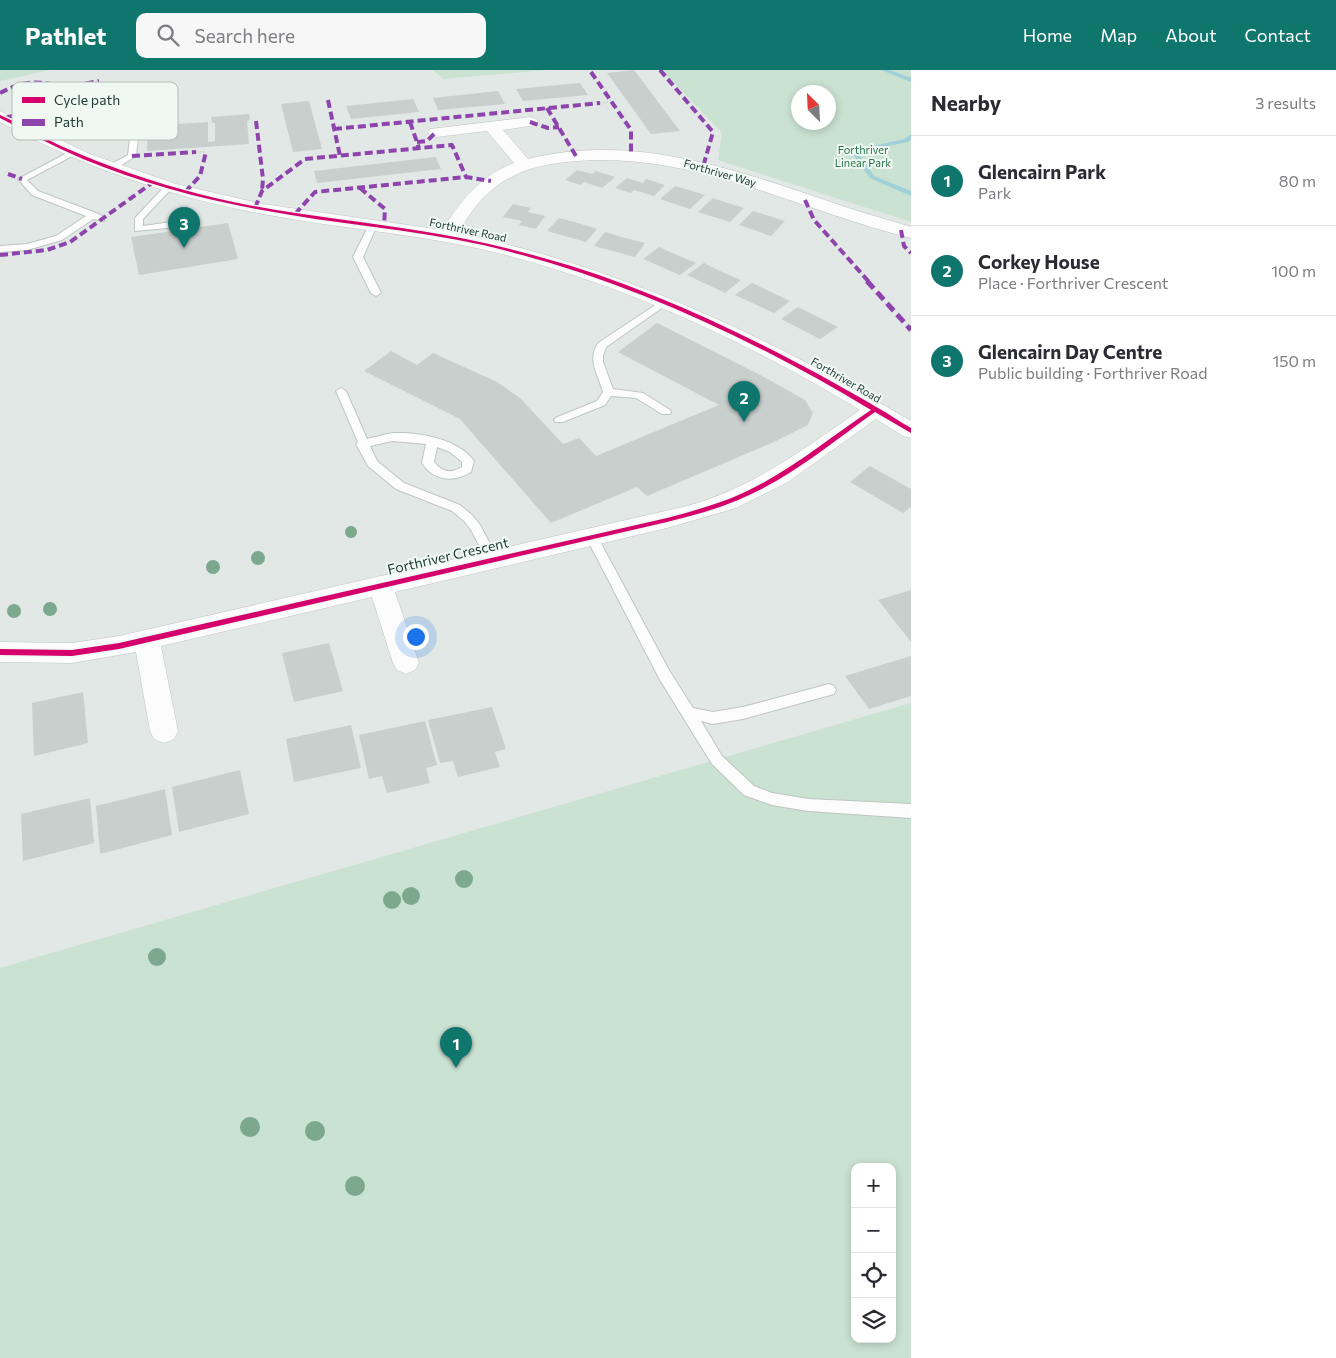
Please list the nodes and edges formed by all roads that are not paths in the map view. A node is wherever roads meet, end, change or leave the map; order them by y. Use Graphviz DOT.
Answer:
graph roads {
  1 [pos="0,116"];
  2 [pos="12,122"];
  3 [pos="530,122"];
  4 [pos="491,126"];
  5 [pos="436,132"];
  6 [pos="45,140"];
  7 [pos="134,140"];
  8 [pos="72,154"];
  9 [pos="524,165"];
  10 [pos="109,169"];
  11 [pos="168,188"];
  12 [pos="178,224"];
  13 [pos="374,225"];
  14 [pos="911,233"];
  15 [pos="447,237"];
  16 [pos="0,249"];
  17 [pos="376,292"];
  18 [pos="666,301"];
  19 [pos="341,392"];
  20 [pos="608,392"];
  21 [pos="876,409"];
  22 [pos="666,412"];
  23 [pos="559,420"];
  24 [pos="911,430"];
  25 [pos="432,442"];
  26 [pos="362,444"];
  27 [pos="592,537"];
  28 [pos="492,559"];
  29 [pos="380,585"];
  30 [pos="147,640"];
  31 [pos="0,652"];
  32 [pos="406,662"];
  33 [pos="829,690"];
  34 [pos="689,712"];
  35 [pos="164,731"];
  36 [pos="911,811"];
  1 -- 2 [label="street, Forthriver Road"];
  3 -- 4 [label="street"];
  4 -- 5 [label="street"];
  4 -- 9 [label="street"];
  6 -- 8 [label="street, Forthriver Road"];
  7 -- 10 [label="lane"];
  8 -- 10 [label="street, Forthriver Road"];
  8 -- 16 [label="lane"];
  9 -- 14 [label="street, Forthriver Way"];
  9 -- 15 [label="street, Forthriver Way"];
  10 -- 11 [label="street, Forthriver Road"];
  11 -- 12 [label="lane"];
  11 -- 13 [label="street, Forthriver Road"];
  13 -- 15 [label="street, Forthriver Road"];
  13 -- 17 [label="lane"];
  15 -- 18 [label="street, Forthriver Road"];
  18 -- 20 [label="lane"];
  18 -- 21 [label="street, Forthriver Road"];
  19 -- 26 [label="lane"];
  20 -- 22 [label="lane"];
  20 -- 23 [label="lane"];
  21 -- 24 [label="street, Forthriver Road"];
  21 -- 27 [label="street, Forthriver Crescent"];
  25 -- 26 [label="lane"];
  26 -- 28 [label="lane"];
  27 -- 28 [label="street, Forthriver Crescent"];
  27 -- 34 [label="lane"];
  28 -- 29 [label="street, Forthriver Crescent"];
  29 -- 30 [label="street, Forthriver Crescent"];
  29 -- 32 [label="street"];
  30 -- 31 [label="street, Forthriver Crescent"];
  30 -- 35 [label="street"];
  33 -- 34 [label="lane"];
  34 -- 36 [label="lane"];
}
